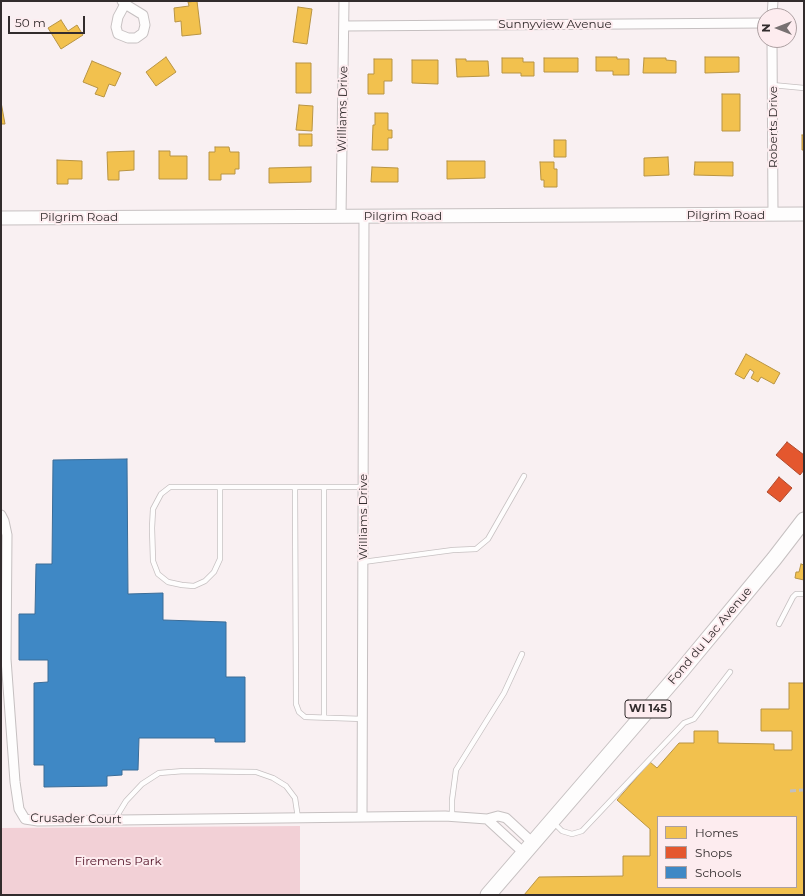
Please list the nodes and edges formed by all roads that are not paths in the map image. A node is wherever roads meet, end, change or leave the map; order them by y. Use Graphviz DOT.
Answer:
graph roads {
  1 [pos="344,1"];
  2 [pos="757,23"];
  3 [pos="344,26"];
  4 [pos="772,48"];
  5 [pos="772,85"];
  6 [pos="804,88"];
  7 [pos="773,214"];
  8 [pos="804,214"];
  9 [pos="341,216"];
  10 [pos="364,216"];
  11 [pos="1,218"];
  12 [pos="524,476"];
  13 [pos="220,487"];
  14 [pos="294,487"];
  15 [pos="324,487"];
  16 [pos="363,487"];
  17 [pos="1,515"];
  18 [pos="804,520"];
  19 [pos="363,562"];
  20 [pos="804,594"];
  21 [pos="779,624"];
  22 [pos="522,654"];
  23 [pos="730,672"];
  24 [pos="324,717"];
  25 [pos="362,719"];
  26 [pos="452,816"];
  27 [pos="362,817"];
  28 [pos="298,818"];
  29 [pos="487,819"];
  30 [pos="114,820"];
  31 [pos="552,821"];
  32 [pos="529,848"];
  33 [pos="488,895"];
  1 -- 3 [label="street, Williams Drive"];
  2 -- 3 [label="street, Sunnyview Avenue"];
  3 -- 9 [label="street, Williams Drive"];
  4 -- 5 [label="street, Roberts Drive"];
  5 -- 6 [label="lane"];
  5 -- 7 [label="street, Roberts Drive"];
  7 -- 8 [label="street, Pilgrim Road"];
  7 -- 10 [label="street, Pilgrim Road"];
  9 -- 10 [label="street, Pilgrim Road"];
  9 -- 11 [label="street, Pilgrim Road"];
  10 -- 16 [label="street, Williams Drive"];
  12 -- 19 [label="lane"];
  13 -- 13 [label="lane"];
  13 -- 14 [label="lane"];
  14 -- 15 [label="lane"];
  14 -- 24 [label="lane"];
  15 -- 16 [label="lane"];
  15 -- 24 [label="lane"];
  16 -- 19 [label="street, Williams Drive"];
  17 -- 30 [label="street, Crusader Court"];
  18 -- 31 [label="main road, Fond du Lac Avenue / WI 145"];
  19 -- 25 [label="street, Williams Drive"];
  20 -- 21 [label="lane"];
  22 -- 26 [label="lane"];
  23 -- 31 [label="lane"];
  24 -- 25 [label="lane"];
  25 -- 27 [label="street, Williams Drive"];
  26 -- 27 [label="street, Crusader Court"];
  26 -- 29 [label="street, Crusader Court"];
  27 -- 28 [label="street, Crusader Court"];
  28 -- 30 [label="street, Crusader Court"];
  28 -- 30 [label="lane"];
  29 -- 32 [label="street"];
  29 -- 32 [label="street, Crusader Court"];
  31 -- 32 [label="main road, Fond du Lac Avenue / WI 145"];
  32 -- 33 [label="main road, Fond du Lac Avenue / WI 145"];
}
